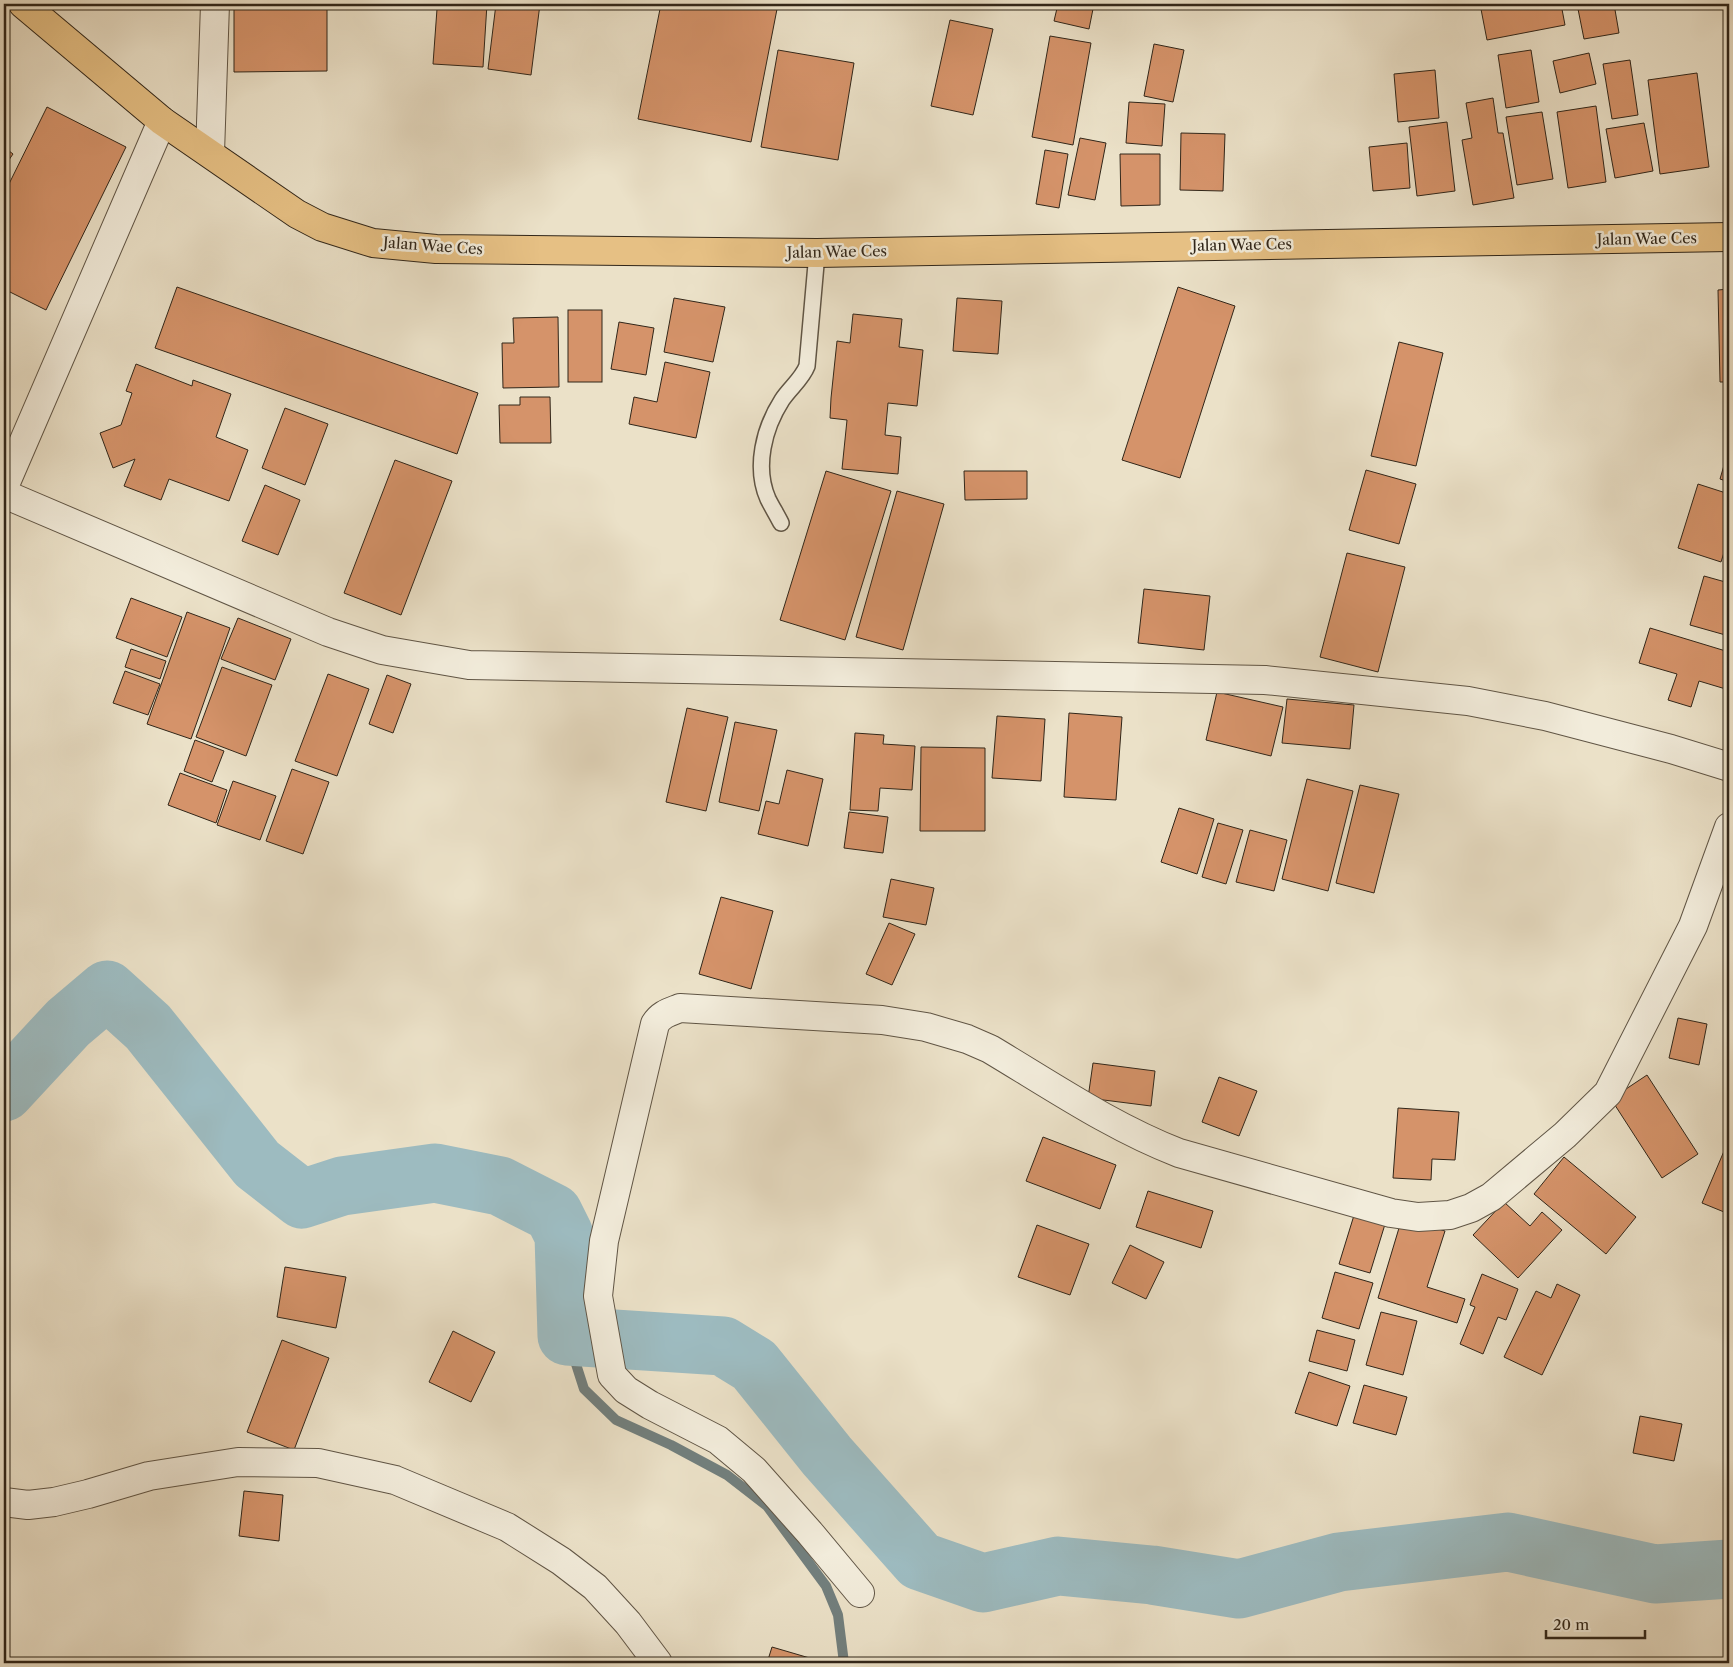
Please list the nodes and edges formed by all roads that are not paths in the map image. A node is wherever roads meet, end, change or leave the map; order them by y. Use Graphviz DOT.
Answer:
graph roads {
  1 [pos="23,4"];
  2 [pos="215,4"];
  3 [pos="162,121"];
  4 [pos="210,153"];
  5 [pos="1729,237"];
  6 [pos="816,253"];
  7 [pos="4,487"];
  8 [pos="4,494"];
  9 [pos="781,523"];
  10 [pos="1729,767"];
  11 [pos="1729,827"];
  12 [pos="4,1502"];
  13 [pos="860,1593"];
  14 [pos="658,1663"];
  1 -- 3 [label="highway, Jalan Wae Ces"];
  2 -- 4 [label="street"];
  3 -- 4 [label="highway, Jalan Wae Ces"];
  3 -- 7 [label="street"];
  4 -- 6 [label="highway, Jalan Wae Ces"];
  5 -- 6 [label="highway, Jalan Wae Ces"];
  6 -- 9 [label="lane"];
  8 -- 10 [label="street"];
  11 -- 13 [label="street"];
  12 -- 14 [label="street"];
}
